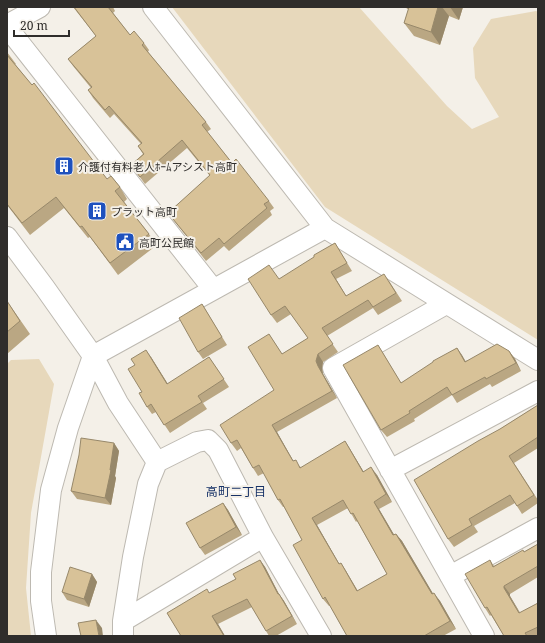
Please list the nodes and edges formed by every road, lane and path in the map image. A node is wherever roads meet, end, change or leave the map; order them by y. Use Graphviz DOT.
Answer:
graph roads {
  1 [pos="40,7"];
  2 [pos="153,7"];
  3 [pos="7,26"];
  4 [pos="324,228"];
  5 [pos="7,237"];
  6 [pos="214,289"];
  7 [pos="446,304"];
  8 [pos="92,356"];
  9 [pos="538,360"];
  10 [pos="538,391"];
  11 [pos="157,462"];
  12 [pos="390,470"];
  13 [pos="538,528"];
  14 [pos="263,538"];
  15 [pos="450,576"];
  16 [pos="123,628"];
  17 [pos="46,636"];
  18 [pos="321,636"];
  19 [pos="484,636"];
  1 -- 3 [label="street"];
  2 -- 4 [label="street"];
  3 -- 6 [label="street"];
  4 -- 6 [label="street"];
  4 -- 7 [label="street"];
  5 -- 8 [label="street"];
  6 -- 8 [label="street"];
  7 -- 9 [label="street"];
  7 -- 12 [label="street"];
  8 -- 11 [label="street"];
  8 -- 17 [label="street"];
  10 -- 12 [label="street"];
  11 -- 14 [label="street"];
  11 -- 16 [label="street"];
  12 -- 15 [label="street"];
  13 -- 15 [label="street"];
  14 -- 16 [label="street"];
  14 -- 18 [label="street"];
  15 -- 19 [label="street"];
}
